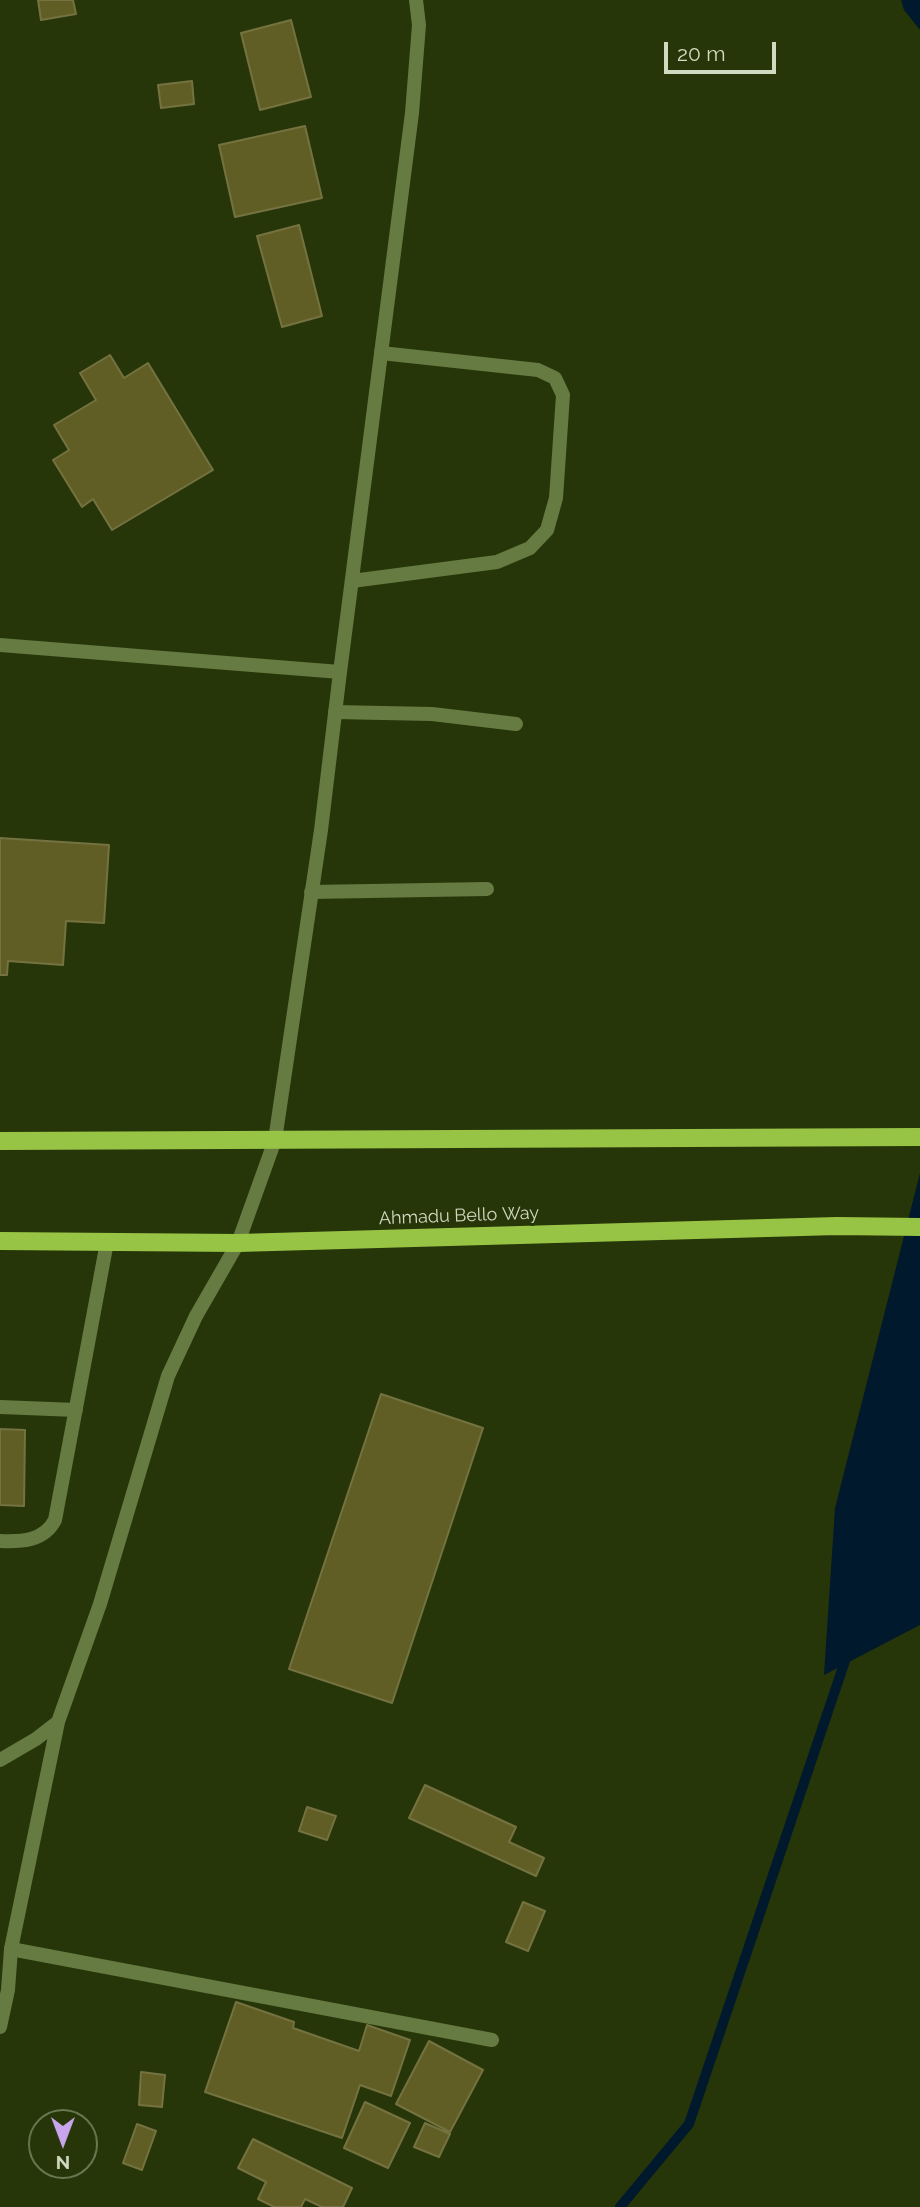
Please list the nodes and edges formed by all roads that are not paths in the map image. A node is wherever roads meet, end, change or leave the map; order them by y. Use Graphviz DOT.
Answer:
graph roads {
  1 [pos="416,0"];
  2 [pos="381,353"];
  3 [pos="352,581"];
  4 [pos="0,645"];
  5 [pos="340,672"];
  6 [pos="335,712"];
  7 [pos="516,724"];
  8 [pos="488,889"];
  9 [pos="312,892"];
  10 [pos="920,1137"];
  11 [pos="275,1140"];
  12 [pos="0,1141"];
  13 [pos="920,1227"];
  14 [pos="0,1241"];
  15 [pos="107,1241"];
  16 [pos="237,1243"];
  17 [pos="0,1408"];
  18 [pos="76,1410"];
  19 [pos="0,1541"];
  20 [pos="58,1722"];
  21 [pos="0,1760"];
  22 [pos="11,1949"];
  23 [pos="4,1989"];
  24 [pos="0,2027"];
  25 [pos="492,2040"];
  1 -- 2 [label="street"];
  2 -- 3 [label="street"];
  2 -- 3 [label="street"];
  3 -- 5 [label="street"];
  4 -- 5 [label="street"];
  5 -- 6 [label="street"];
  6 -- 7 [label="street"];
  6 -- 9 [label="street"];
  8 -- 9 [label="street"];
  9 -- 11 [label="street"];
  10 -- 11 [label="main road"];
  11 -- 12 [label="main road"];
  11 -- 16 [label="street"];
  13 -- 16 [label="main road, Ahmadu Bello Way"];
  14 -- 15 [label="main road, Ahmadu Bello Way"];
  15 -- 16 [label="main road, Ahmadu Bello Way"];
  15 -- 18 [label="street"];
  16 -- 20 [label="street"];
  17 -- 18 [label="street"];
  18 -- 19 [label="street"];
  20 -- 21 [label="street"];
  20 -- 22 [label="street"];
  22 -- 23 [label="street"];
  22 -- 25 [label="street"];
  23 -- 24 [label="street"];
}
